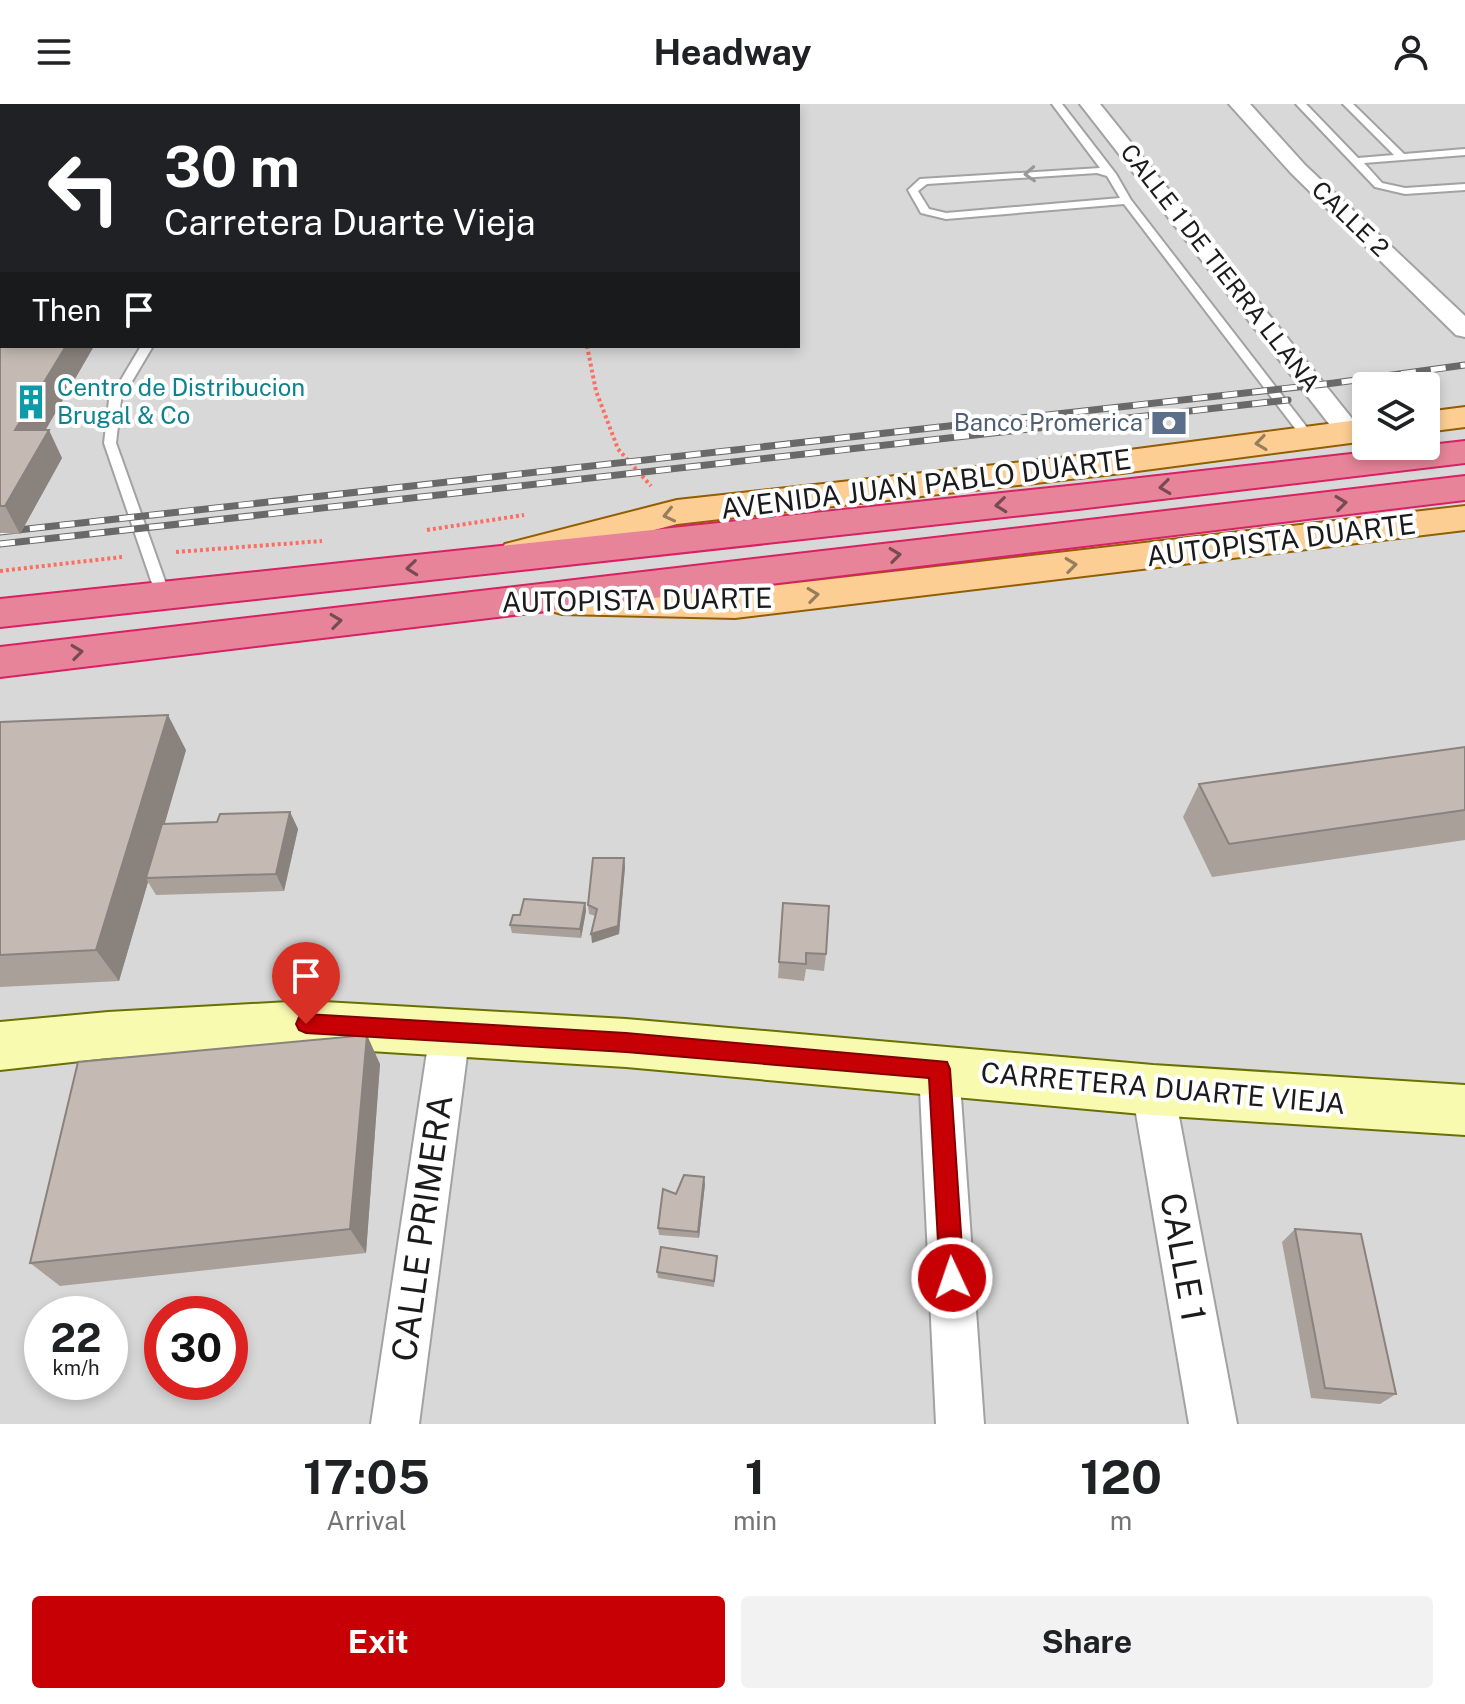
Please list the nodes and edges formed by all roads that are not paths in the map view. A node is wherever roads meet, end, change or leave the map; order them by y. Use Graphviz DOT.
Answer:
graph roads {
  1 [pos="1057,104"];
  2 [pos="1090,104"];
  3 [pos="1239,104"];
  4 [pos="1301,104"];
  5 [pos="1348,104"];
  6 [pos="1465,152"];
  7 [pos="1402,157"];
  8 [pos="1354,161"];
  9 [pos="1108,173"];
  10 [pos="1465,187"];
  11 [pos="1127,201"];
  12 [pos="1465,330"];
  13 [pos="146,348"];
  14 [pos="1465,417"];
  15 [pos="1440,420"];
  16 [pos="1352,425"];
  17 [pos="1352,432"];
  18 [pos="1308,437"];
  19 [pos="1465,452"];
  20 [pos="1465,488"];
  21 [pos="1465,518"];
  22 [pos="490,560"];
  23 [pos="163,595"];
  24 [pos="512,599"];
  25 [pos="0,613"];
  26 [pos="0,662"];
  27 [pos="450,1032"];
  28 [pos="0,1046"];
  29 [pos="939,1069"];
  30 [pos="1153,1090"];
  31 [pos="1465,1110"];
  32 [pos="395,1424"];
  33 [pos="960,1424"];
  34 [pos="1213,1424"];
  1 -- 9 [label="lane"];
  2 -- 16 [label="street, CALLE 1 DE TIERRA LLANA"];
  3 -- 12 [label="street, CALLE 2"];
  4 -- 8 [label="lane"];
  5 -- 7 [label="lane"];
  6 -- 7 [label="lane"];
  7 -- 8 [label="lane"];
  8 -- 10 [label="lane"];
  9 -- 11 [label="lane"];
  9 -- 11 [label="lane, one-way"];
  11 -- 18 [label="lane"];
  13 -- 23 [label="lane"];
  14 -- 15 [label="main road"];
  17 -- 18 [label="main road, AVENIDA JUAN PABLO DUARTE"];
  18 -- 22 [label="main road, AVENIDA JUAN PABLO DUARTE, one-way"];
  19 -- 22 [label="highway, AUTOPISTA DUARTE, one-way"];
  24 -- 20 [label="highway, AUTOPISTA DUARTE, one-way"];
  24 -- 21 [label="main road, AUTOPISTA DUARTE, one-way"];
  22 -- 23 [label="highway, AUTOPISTA DUARTE, one-way"];
  23 -- 25 [label="highway, AUTOPISTA DUARTE"];
  26 -- 24 [label="highway, AUTOPISTA DUARTE, one-way"];
  27 -- 28 [label="main road, CARRETERA DUARTE VIEJA"];
  27 -- 29 [label="main road, CARRETERA DUARTE VIEJA"];
  27 -- 32 [label="street, CALLE PRIMERA"];
  29 -- 30 [label="main road, CARRETERA DUARTE VIEJA"];
  29 -- 33 [label="street"];
  30 -- 31 [label="main road, CARRETERA DUARTE VIEJA"];
  30 -- 34 [label="street, CALLE 1"];
}
